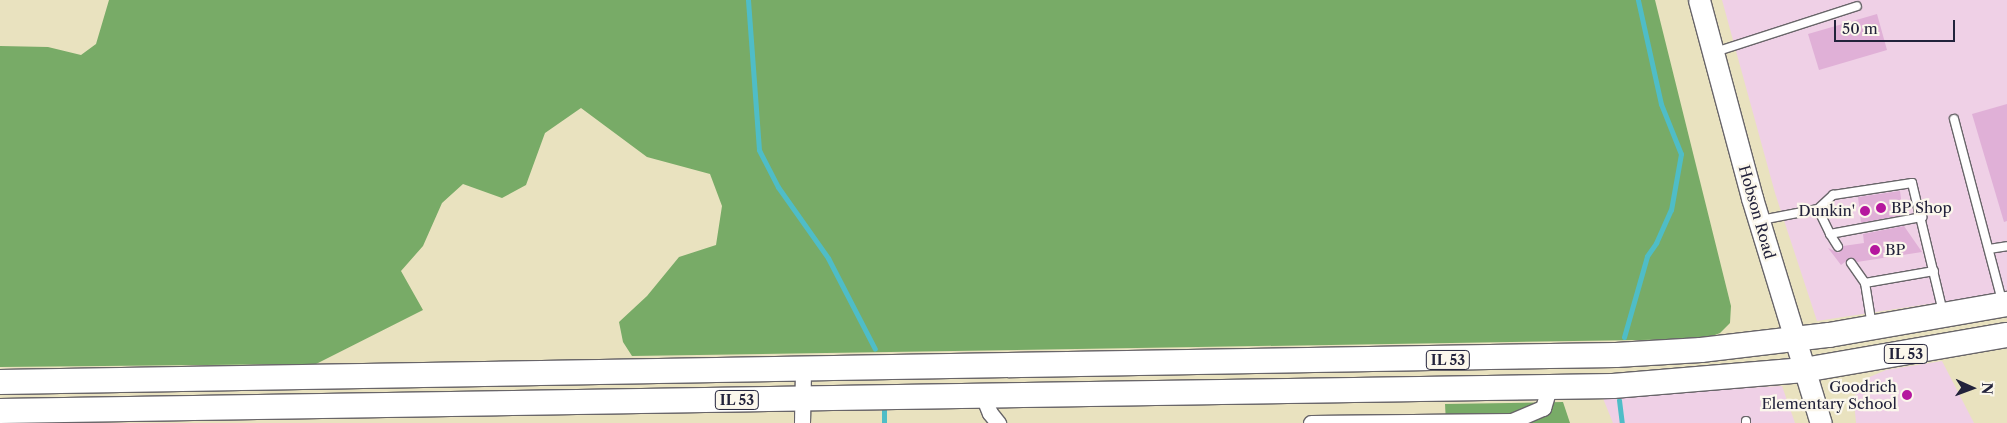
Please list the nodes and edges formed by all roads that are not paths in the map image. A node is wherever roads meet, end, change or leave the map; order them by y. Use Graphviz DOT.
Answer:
graph roads {
  1 [pos="1699,0"];
  2 [pos="1857,6"];
  3 [pos="1713,52"];
  4 [pos="1954,119"];
  5 [pos="1818,209"];
  6 [pos="1922,217"];
  7 [pos="1759,221"];
  8 [pos="1830,234"];
  9 [pos="2007,246"];
  10 [pos="1838,247"];
  11 [pos="1989,249"];
  12 [pos="1851,264"];
  13 [pos="1934,271"];
  14 [pos="1864,283"];
  15 [pos="2005,304"];
  16 [pos="1944,316"];
  17 [pos="1873,329"];
  18 [pos="2007,335"];
  19 [pos="1794,339"];
  20 [pos="802,369"];
  21 [pos="1804,370"];
  22 [pos="0,382"];
  23 [pos="1549,388"];
  24 [pos="983,396"];
  25 [pos="802,400"];
  26 [pos="0,411"];
  27 [pos="802,423"];
  28 [pos="998,423"];
  29 [pos="1311,423"];
  30 [pos="1821,423"];
  1 -- 3 [label="main road, Hobson Road"];
  2 -- 3 [label="lane"];
  3 -- 7 [label="main road, Hobson Road"];
  4 -- 11 [label="lane"];
  5 -- 6 [label="lane"];
  5 -- 7 [label="lane"];
  5 -- 8 [label="lane"];
  6 -- 8 [label="lane"];
  6 -- 13 [label="lane"];
  7 -- 19 [label="main road, Hobson Road"];
  8 -- 10 [label="lane"];
  9 -- 11 [label="lane"];
  11 -- 15 [label="lane"];
  12 -- 14 [label="lane"];
  13 -- 14 [label="lane"];
  13 -- 16 [label="lane"];
  14 -- 17 [label="lane"];
  15 -- 16 [label="main road, IL 53"];
  16 -- 17 [label="main road, IL 53"];
  17 -- 19 [label="main road, IL 53"];
  18 -- 21 [label="main road, IL 53"];
  19 -- 20 [label="main road, IL 53"];
  19 -- 21 [label="main road, Hobson Road"];
  20 -- 22 [label="main road, IL 53"];
  20 -- 25 [label="street"];
  21 -- 23 [label="main road, IL 53"];
  21 -- 30 [label="main road, Hobson Road"];
  23 -- 24 [label="main road, IL 53"];
  23 -- 29 [label="street"];
  24 -- 25 [label="main road, IL 53"];
  24 -- 28 [label="street"];
  25 -- 26 [label="main road, IL 53"];
  25 -- 27 [label="street"];
}
